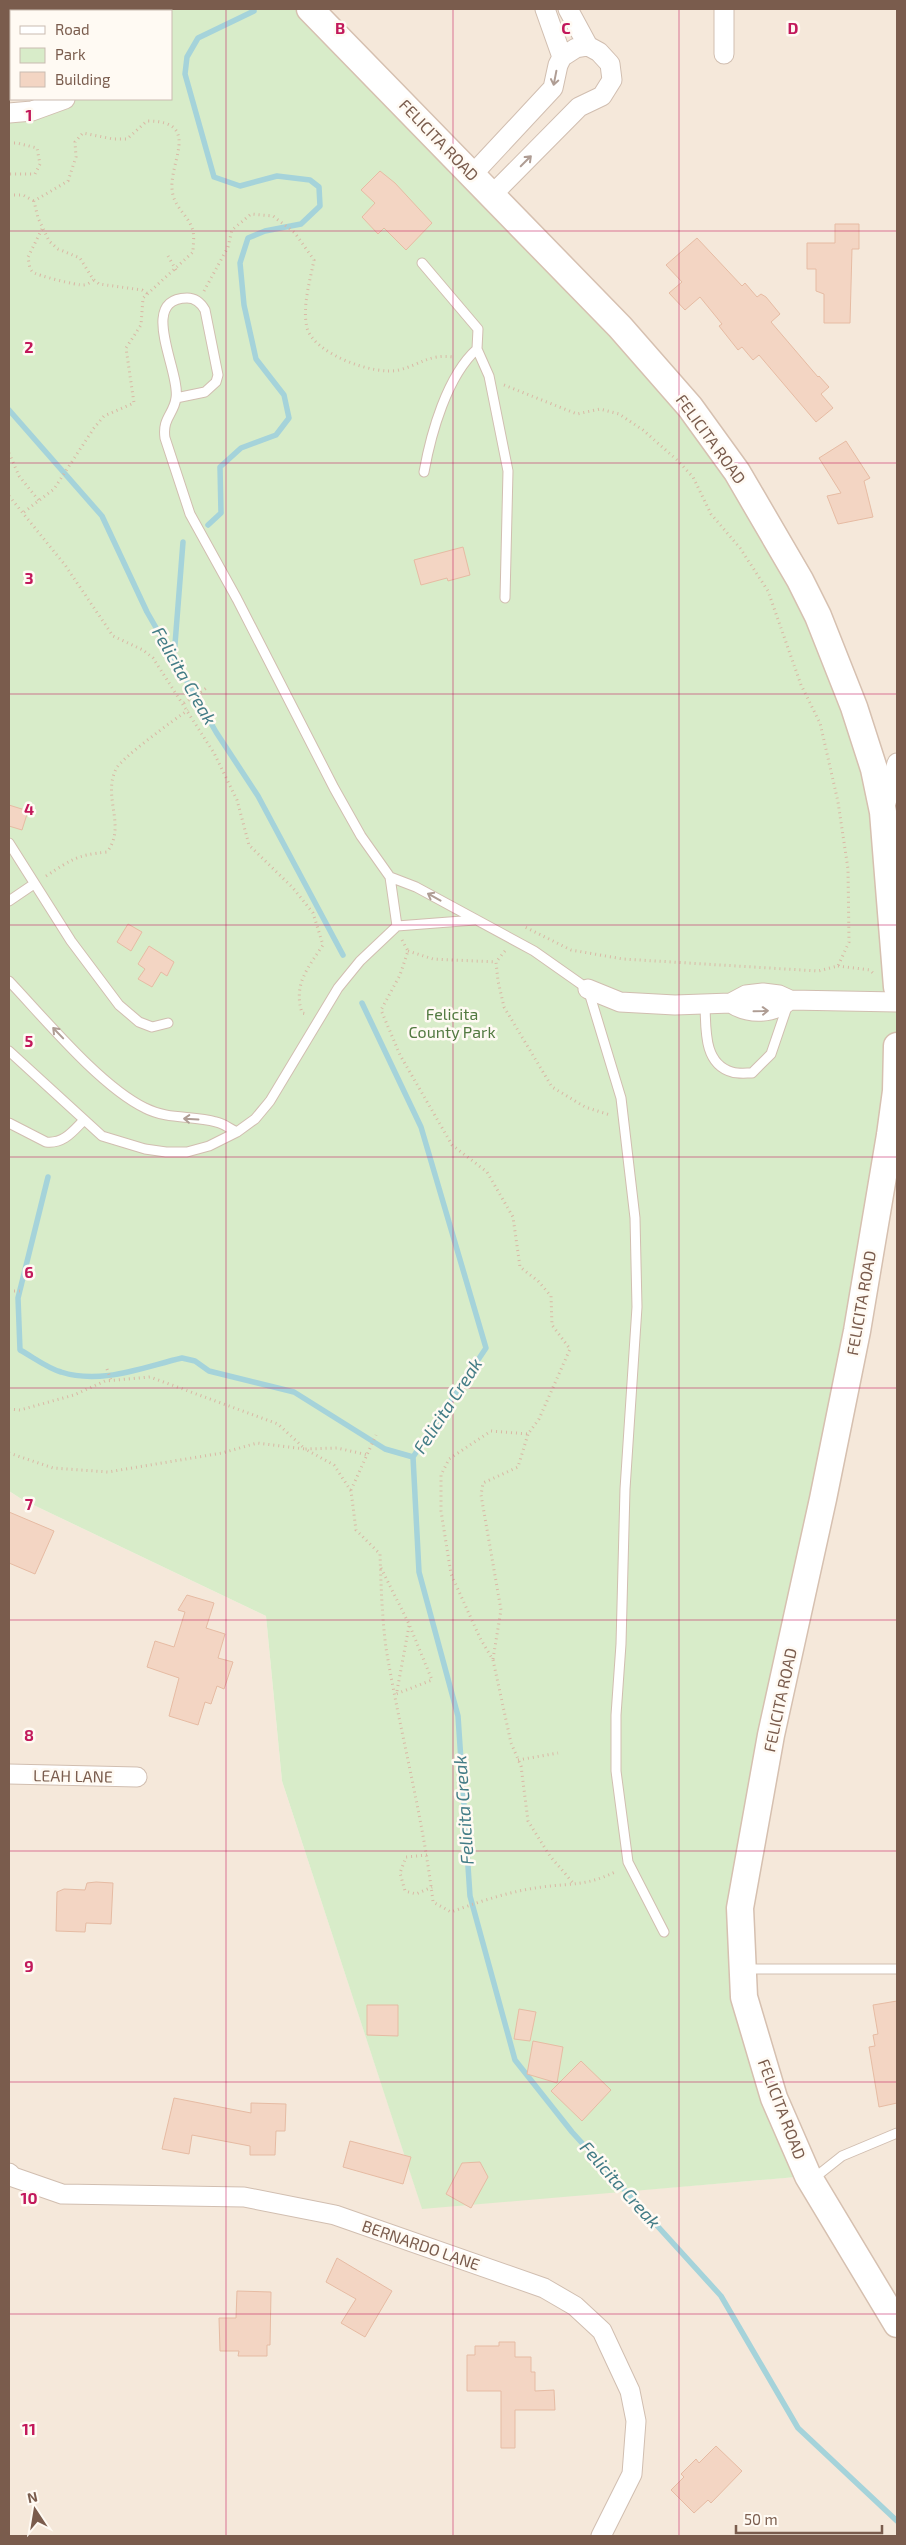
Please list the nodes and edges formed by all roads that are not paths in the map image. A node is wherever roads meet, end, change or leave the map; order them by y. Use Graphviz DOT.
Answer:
graph roads {
  1 [pos="310,9"];
  2 [pos="545,9"];
  3 [pos="568,9"];
  4 [pos="724,9"];
  5 [pos="588,46"];
  6 [pos="724,54"];
  7 [pos="562,57"];
  8 [pos="62,100"];
  9 [pos="9,114"];
  10 [pos="472,175"];
  11 [pos="492,195"];
  12 [pos="422,263"];
  13 [pos="477,349"];
  14 [pos="176,398"];
  15 [pos="424,472"];
  16 [pos="505,598"];
  17 [pos="897,763"];
  18 [pos="883,812"];
  19 [pos="9,843"];
  20 [pos="390,877"];
  21 [pos="34,884"];
  22 [pos="9,901"];
  23 [pos="476,920"];
  24 [pos="395,927"];
  25 [pos="9,981"];
  26 [pos="887,981"];
  27 [pos="588,988"];
  28 [pos="790,1000"];
  29 [pos="897,1002"];
  30 [pos="705,1004"];
  31 [pos="168,1023"];
  32 [pos="897,1046"];
  33 [pos="9,1051"];
  34 [pos="84,1120"];
  35 [pos="9,1123"];
  36 [pos="237,1132"];
  37 [pos="9,1774"];
  38 [pos="137,1777"];
  39 [pos="664,1932"];
  40 [pos="743,1969"];
  41 [pos="897,1969"];
  42 [pos="897,2133"];
  43 [pos="9,2173"];
  44 [pos="811,2181"];
  45 [pos="897,2324"];
  46 [pos="601,2536"];
  1 -- 10 [label="main road, FELICITA ROAD"];
  2 -- 7 [label="street"];
  3 -- 5 [label="street"];
  4 -- 6 [label="street"];
  5 -- 7 [label="street"];
  11 -- 5 [label="street, one-way"];
  7 -- 10 [label="street, one-way"];
  8 -- 9 [label="street"];
  10 -- 11 [label="main road, FELICITA ROAD"];
  11 -- 18 [label="main road, FELICITA ROAD"];
  12 -- 13 [label="lane"];
  13 -- 15 [label="lane"];
  13 -- 16 [label="lane"];
  14 -- 14 [label="lane"];
  14 -- 20 [label="lane"];
  17 -- 18 [label="street"];
  18 -- 26 [label="main road, FELICITA ROAD"];
  19 -- 21 [label="lane"];
  23 -- 20 [label="lane, one-way"];
  20 -- 24 [label="lane"];
  21 -- 22 [label="lane"];
  21 -- 31 [label="lane"];
  23 -- 24 [label="lane"];
  23 -- 27 [label="lane"];
  24 -- 36 [label="lane"];
  36 -- 25 [label="lane, one-way"];
  27 -- 30 [label="street"];
  27 -- 39 [label="lane"];
  28 -- 29 [label="street"];
  28 -- 30 [label="street"];
  28 -- 30 [label="lane"];
  32 -- 40 [label="main road, FELICITA ROAD"];
  33 -- 34 [label="lane"];
  34 -- 35 [label="lane"];
  34 -- 36 [label="lane"];
  37 -- 38 [label="street, LEAH LANE"];
  40 -- 41 [label="lane"];
  40 -- 44 [label="main road, FELICITA ROAD"];
  42 -- 44 [label="lane"];
  43 -- 46 [label="street, BERNARDO LANE"];
  44 -- 45 [label="main road, FELICITA ROAD"];
}
